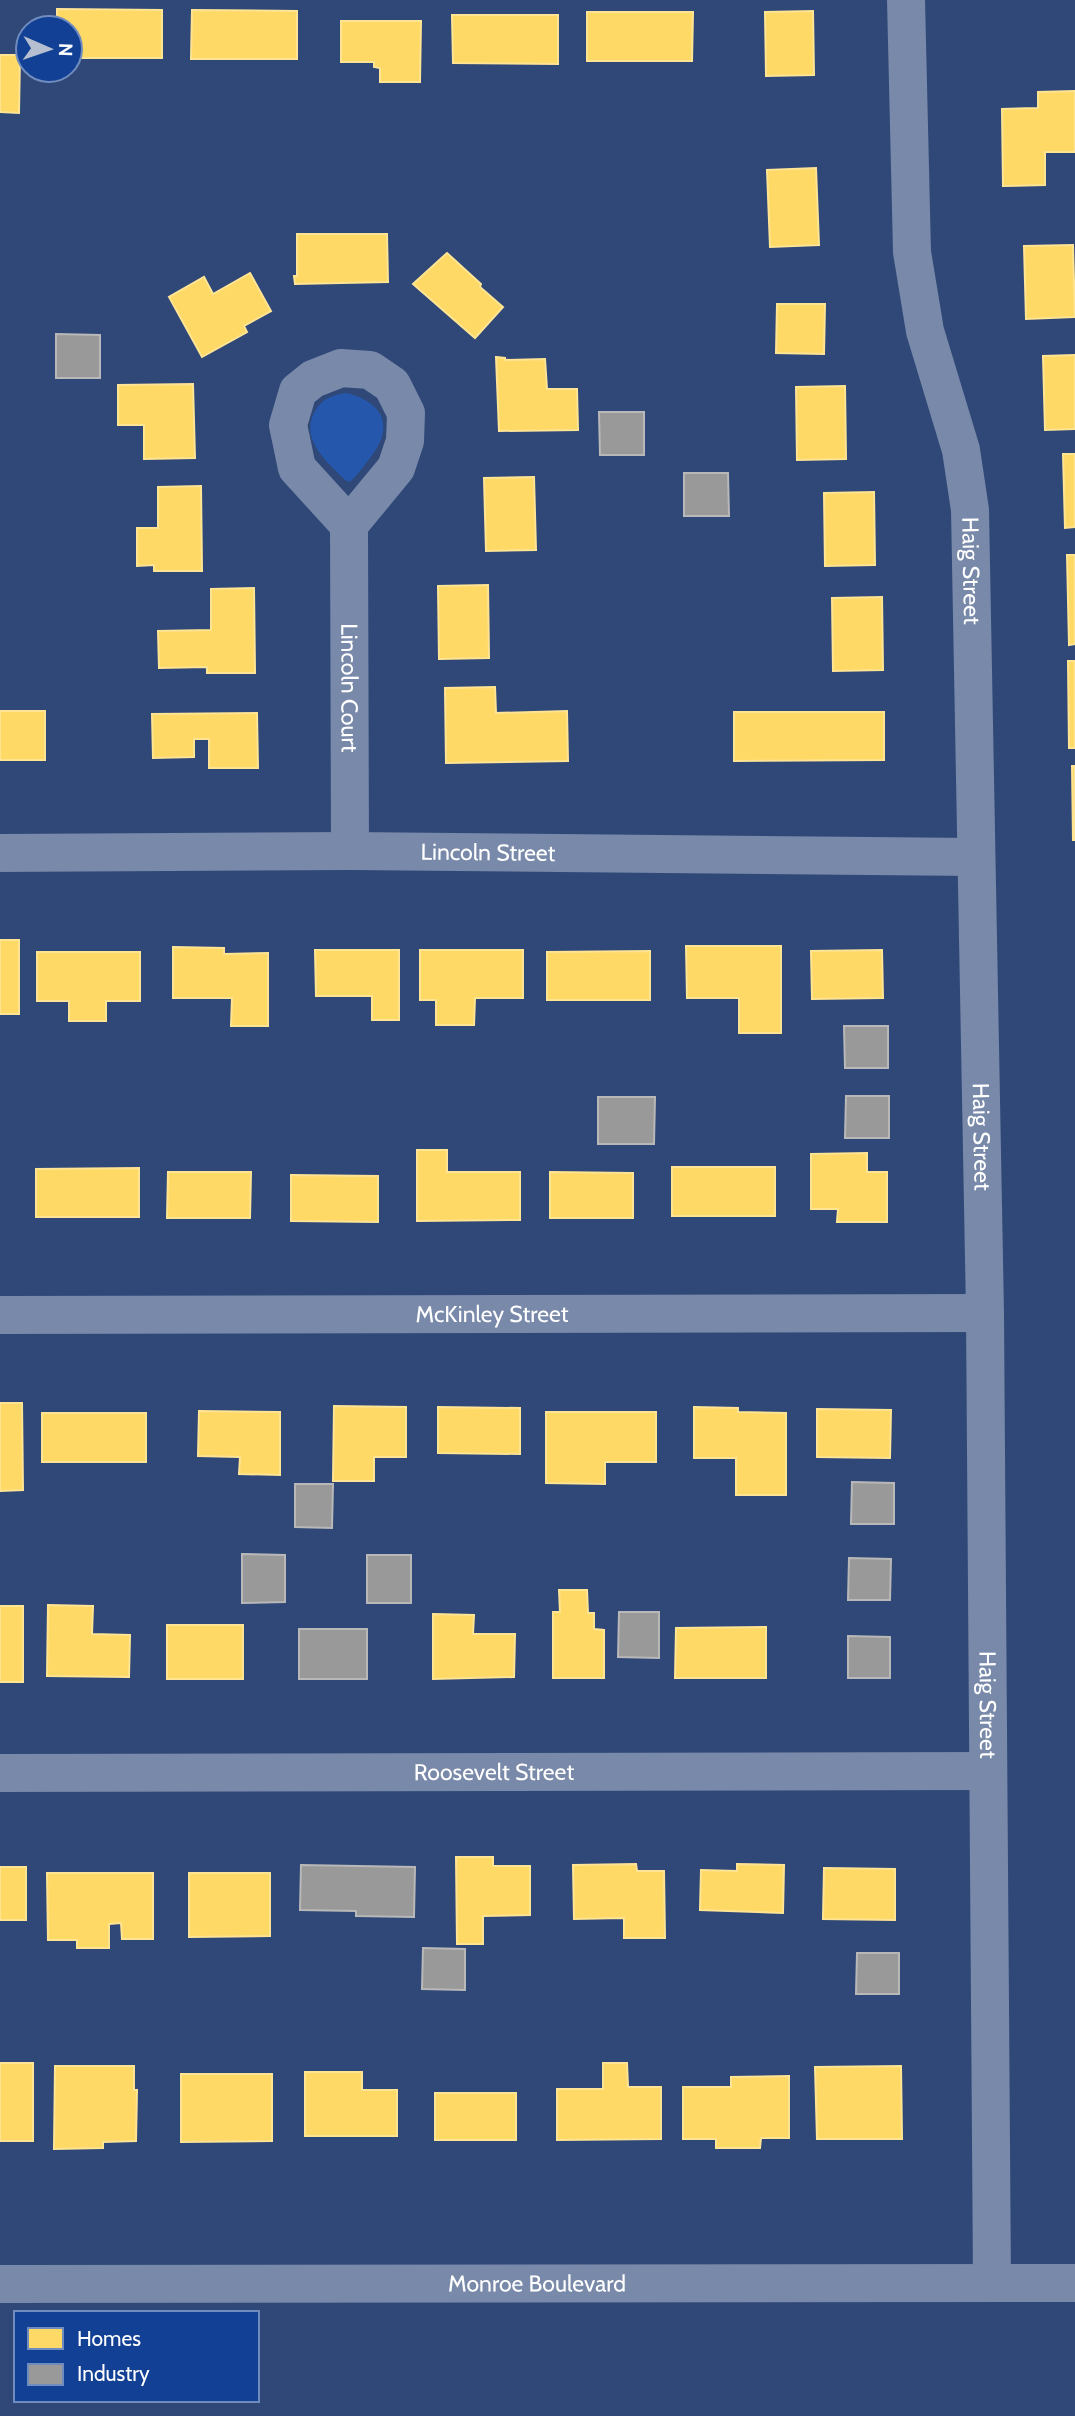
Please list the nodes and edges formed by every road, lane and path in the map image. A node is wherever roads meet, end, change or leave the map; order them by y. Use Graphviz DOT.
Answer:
graph roads {
  1 [pos="906,0"];
  2 [pos="349,525"];
  3 [pos="350,851"];
  4 [pos="0,853"];
  5 [pos="976,857"];
  6 [pos="985,1313"];
  7 [pos="0,1315"];
  8 [pos="987,1770"];
  9 [pos="0,1773"];
  10 [pos="992,2283"];
  11 [pos="1075,2283"];
  12 [pos="0,2284"];
  1 -- 5 [label="street, Haig Street"];
  2 -- 3 [label="street, Lincoln Court"];
  3 -- 4 [label="street, Lincoln Street"];
  3 -- 5 [label="street, Lincoln Street"];
  5 -- 6 [label="street, Haig Street"];
  6 -- 7 [label="street, McKinley Street"];
  6 -- 8 [label="street, Haig Street"];
  8 -- 9 [label="street, Roosevelt Street"];
  8 -- 10 [label="street, Haig Street"];
  10 -- 11 [label="street, Monroe Boulevard"];
  10 -- 12 [label="street, Monroe Boulevard"];
}
